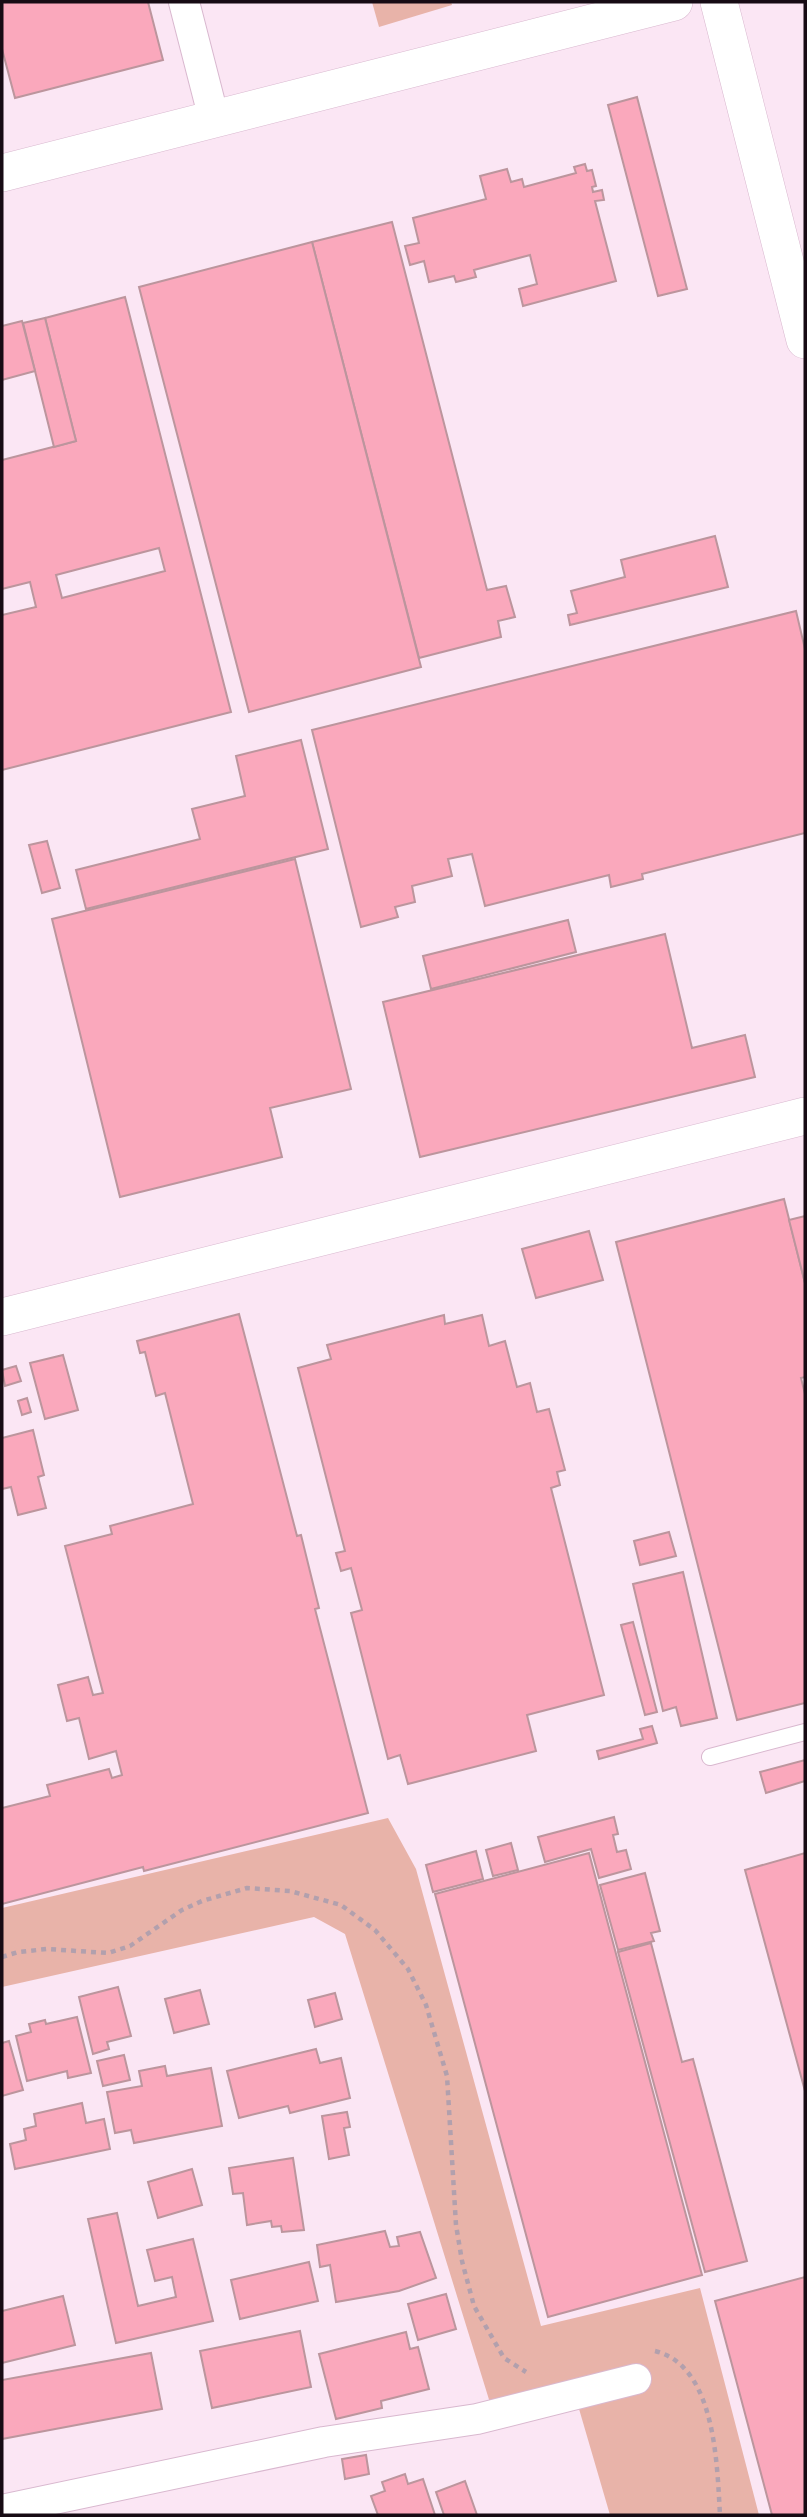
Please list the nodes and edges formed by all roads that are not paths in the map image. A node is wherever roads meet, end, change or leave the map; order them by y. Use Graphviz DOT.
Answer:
graph roads {
  1 [pos="184,2"];
  2 [pos="674,2"];
  3 [pos="719,2"];
  4 [pos="214,119"];
  5 [pos="2,173"];
  6 [pos="805,340"];
  7 [pos="805,1116"];
  8 [pos="2,1317"];
  9 [pos="805,1732"];
  10 [pos="710,1757"];
  11 [pos="636,2379"];
  12 [pos="2,2510"];
  1 -- 4 [label="street"];
  2 -- 4 [label="street"];
  3 -- 6 [label="street"];
  4 -- 5 [label="street"];
  7 -- 8 [label="street"];
  9 -- 10 [label="lane"];
  11 -- 12 [label="street"];
}
